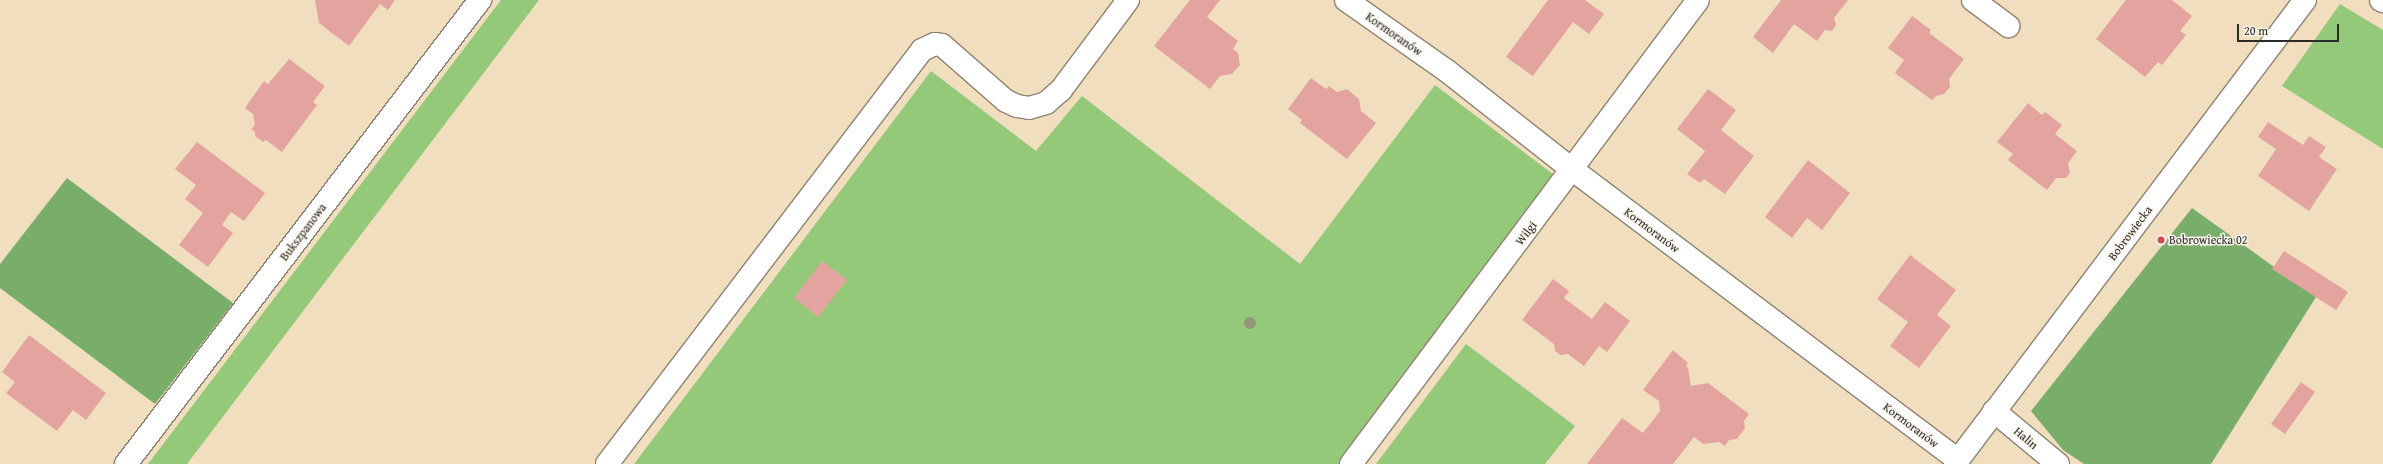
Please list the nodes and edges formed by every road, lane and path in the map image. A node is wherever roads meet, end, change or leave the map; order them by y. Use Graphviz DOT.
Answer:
graph roads {
  1 [pos="480,0"];
  2 [pos="1128,0"];
  3 [pos="1346,0"];
  4 [pos="1698,0"];
  5 [pos="1973,0"];
  6 [pos="2305,0"];
  7 [pos="2008,26"];
  8 [pos="1573,170"];
  9 [pos="1994,411"];
  10 [pos="1956,462"];
  11 [pos="126,464"];
  12 [pos="607,464"];
  13 [pos="1351,464"];
  14 [pos="2058,464"];
  1 -- 11 [label="street, Bukszpanowa"];
  2 -- 12 [label="street"];
  3 -- 8 [label="street, Kormoranów"];
  4 -- 8 [label="street, Wilgi"];
  5 -- 7 [label="street"];
  6 -- 9 [label="street, Bobrowiecka"];
  8 -- 10 [label="street, Kormoranów"];
  8 -- 13 [label="street, Wilgi"];
  9 -- 10 [label="street, Bobrowiecka"];
  9 -- 14 [label="street, Halin"];
}
